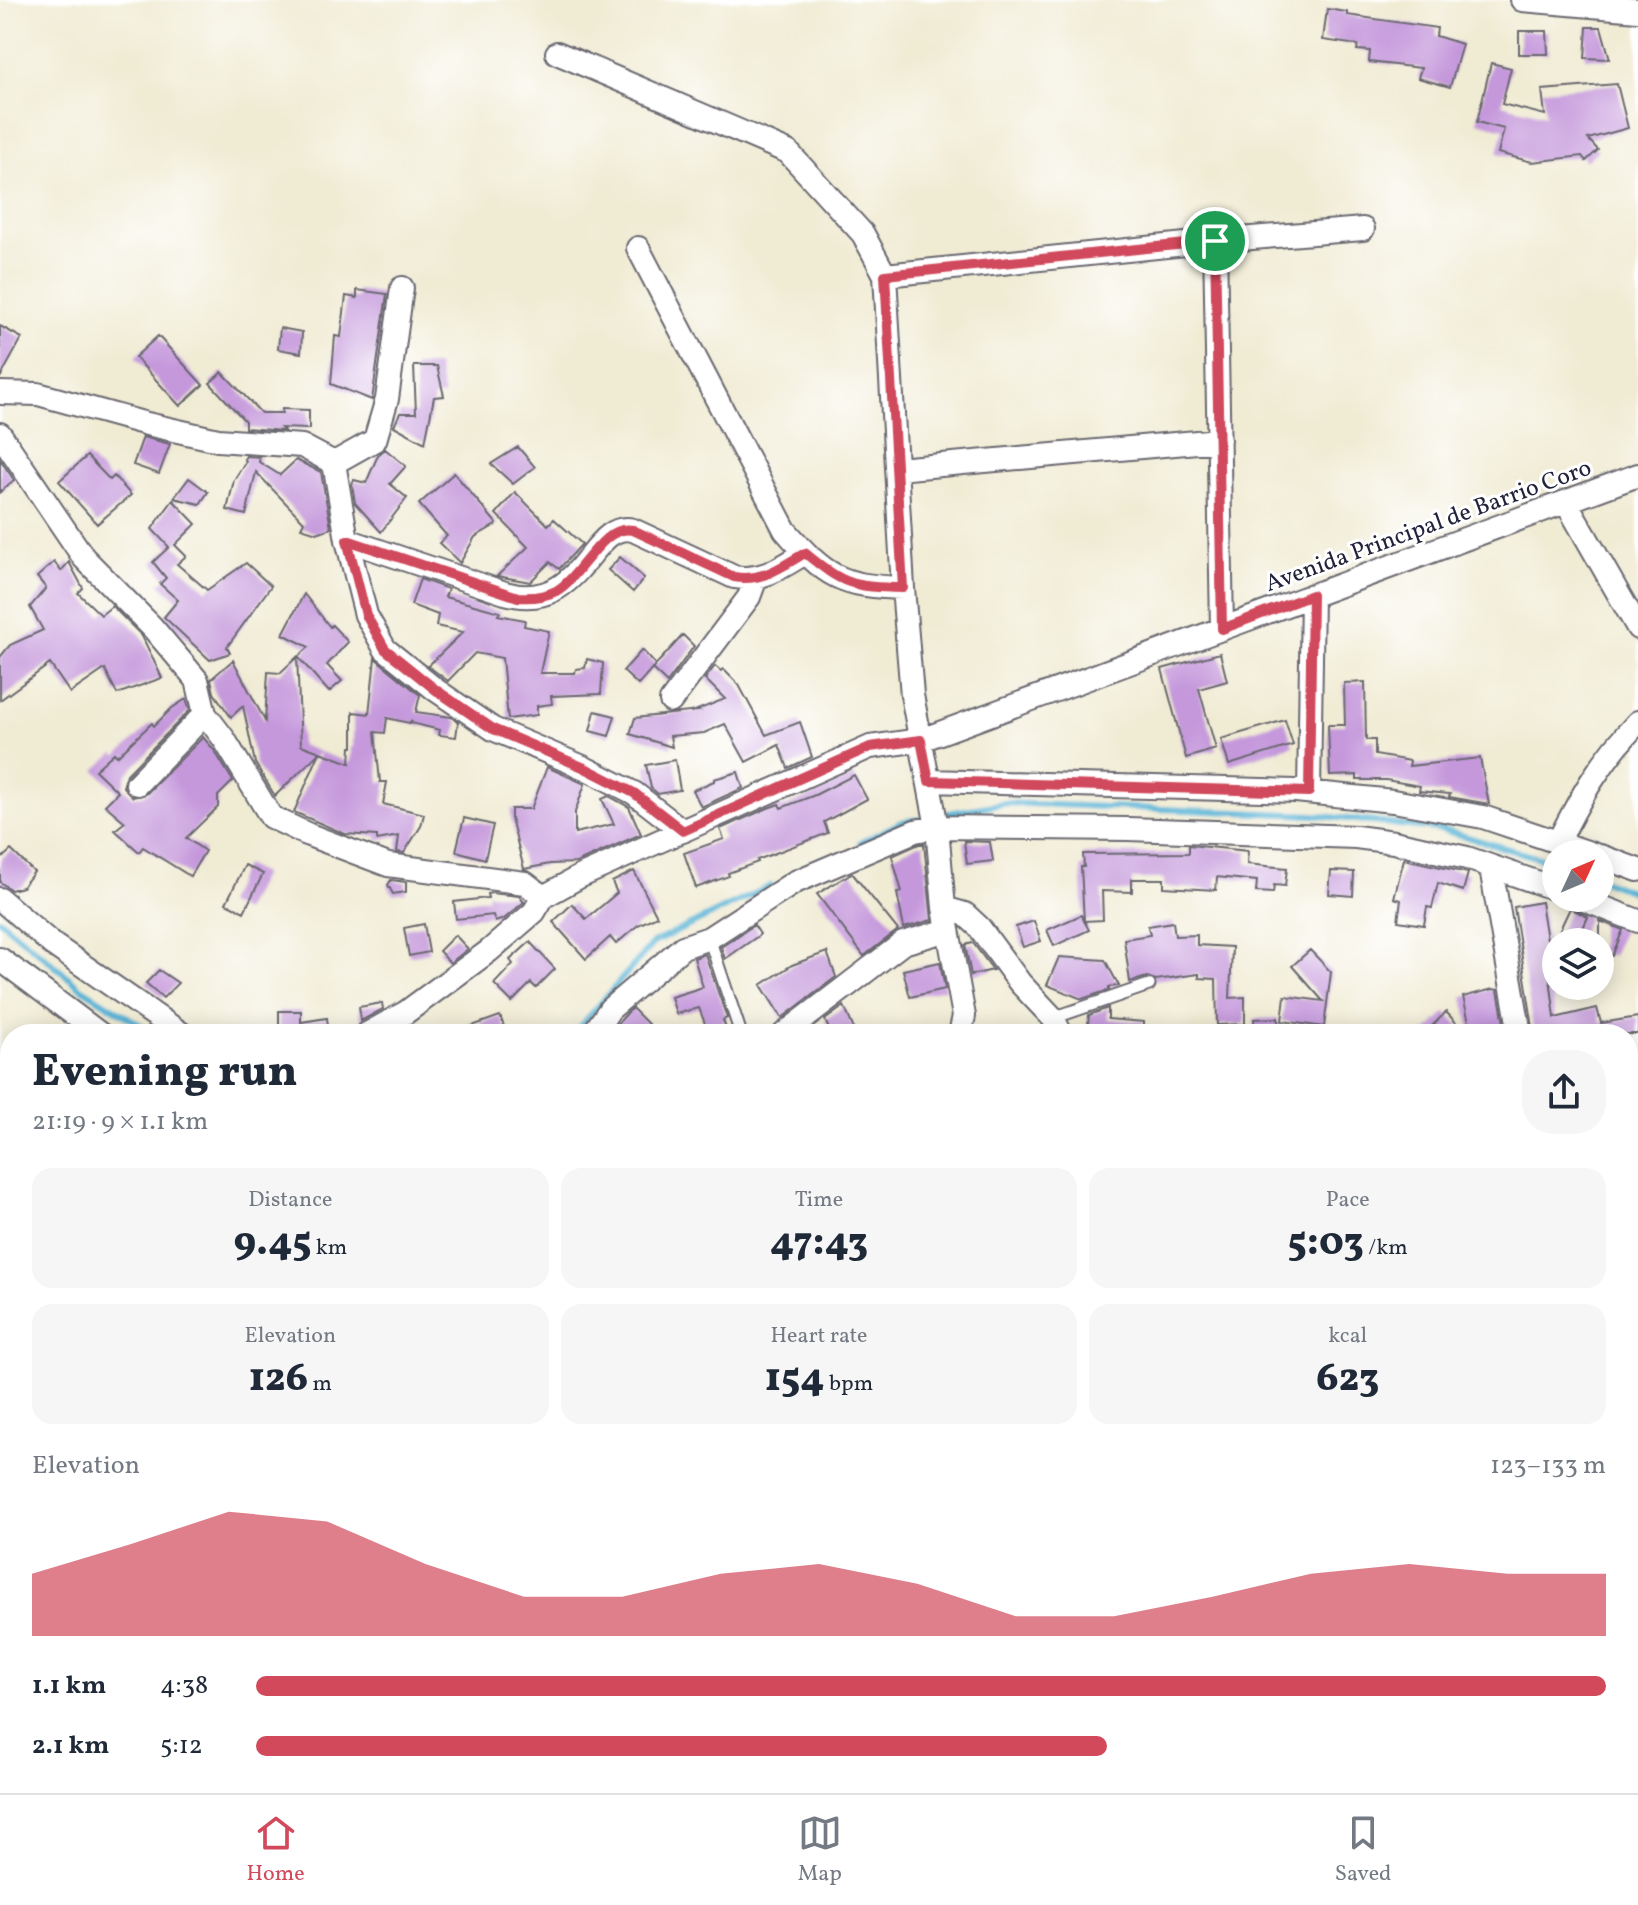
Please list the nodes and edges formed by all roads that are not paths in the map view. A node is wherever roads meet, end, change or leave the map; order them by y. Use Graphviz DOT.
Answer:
graph roads {
  1 [pos="1522,0"];
  2 [pos="1638,10"];
  3 [pos="557,53"];
  4 [pos="1363,229"];
  5 [pos="1215,241"];
  6 [pos="638,248"];
  7 [pos="885,275"];
  8 [pos="402,288"];
  9 [pos="0,393"];
  10 [pos="0,434"];
  11 [pos="1219,440"];
  12 [pos="334,463"];
  13 [pos="897,469"];
  14 [pos="1638,475"];
  15 [pos="1566,502"];
  16 [pos="347,540"];
  17 [pos="805,553"];
  18 [pos="756,578"];
  19 [pos="903,588"];
  20 [pos="1312,595"];
  21 [pos="1638,628"];
  22 [pos="1222,629"];
  23 [pos="671,701"];
  24 [pos="205,714"];
  25 [pos="1638,722"];
  26 [pos="921,740"];
  27 [pos="929,781"];
  28 [pos="137,784"];
  29 [pos="1309,792"];
  30 [pos="936,820"];
  31 [pos="683,831"];
  32 [pos="1552,840"];
  33 [pos="1559,840"];
  34 [pos="1614,861"];
  35 [pos="1491,868"];
  36 [pos="1638,870"];
  37 [pos="1542,884"];
  38 [pos="543,897"];
  39 [pos="0,899"];
  40 [pos="1614,912"];
  41 [pos="946,919"];
  42 [pos="1638,921"];
  43 [pos="709,938"];
  44 [pos="0,959"];
  45 [pos="1149,985"];
  46 [pos="87,1024"];
  47 [pos="168,1024"];
  48 [pos="385,1024"];
  49 [pos="600,1024"];
  50 [pos="738,1024"];
  51 [pos="797,1024"];
  52 [pos="962,1024"];
  53 [pos="1055,1024"];
  54 [pos="1061,1024"];
  55 [pos="1518,1024"];
  1 -- 2 [label="street"];
  3 -- 7 [label="street"];
  4 -- 5 [label="street"];
  5 -- 7 [label="street"];
  5 -- 11 [label="street"];
  6 -- 17 [label="street"];
  7 -- 13 [label="street"];
  8 -- 12 [label="street"];
  9 -- 12 [label="street"];
  10 -- 24 [label="street"];
  11 -- 13 [label="street"];
  11 -- 22 [label="street"];
  12 -- 16 [label="street"];
  13 -- 19 [label="street"];
  14 -- 15 [label="street, Avenida Principal de Barrio Coro"];
  15 -- 20 [label="street, Avenida Principal de Barrio Coro"];
  15 -- 21 [label="street"];
  16 -- 18 [label="street"];
  16 -- 31 [label="street"];
  17 -- 18 [label="street"];
  17 -- 19 [label="street"];
  18 -- 23 [label="street"];
  19 -- 26 [label="street"];
  20 -- 22 [label="street, Avenida Principal de Barrio Coro"];
  20 -- 29 [label="street"];
  22 -- 26 [label="street, Avenida Principal de Barrio Coro"];
  24 -- 28 [label="street"];
  24 -- 38 [label="street"];
  25 -- 33 [label="street"];
  26 -- 27 [label="street"];
  26 -- 31 [label="street, Avenida Principal de Barrio Coro"];
  27 -- 29 [label="street"];
  27 -- 30 [label="street"];
  29 -- 32 [label="street"];
  30 -- 35 [label="street"];
  30 -- 41 [label="street"];
  30 -- 43 [label="street"];
  31 -- 38 [label="street, Avenida Principal de Barrio Coro"];
  34 -- 36 [label="street"];
  35 -- 37 [label="street"];
  35 -- 55 [label="street"];
  38 -- 48 [label="street, Avenida Principal de Barrio Coro"];
  39 -- 47 [label="street"];
  40 -- 42 [label="street"];
  41 -- 51 [label="street"];
  41 -- 52 [label="street"];
  41 -- 53 [label="street"];
  43 -- 49 [label="street"];
  43 -- 50 [label="lane"];
  44 -- 46 [label="street"];
  45 -- 54 [label="lane"];
}
